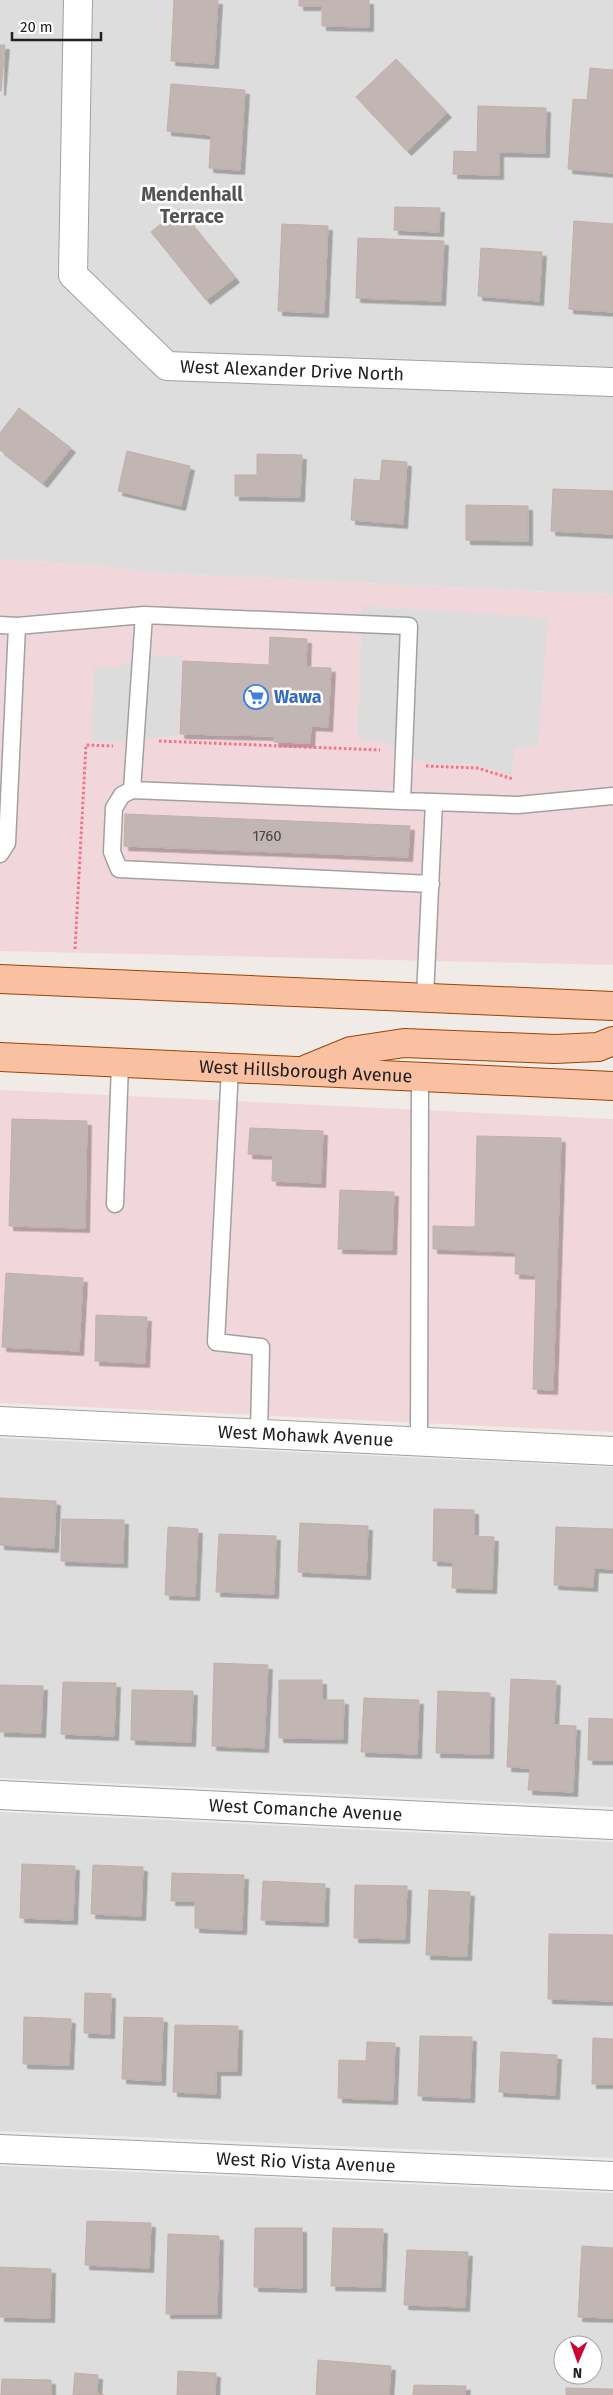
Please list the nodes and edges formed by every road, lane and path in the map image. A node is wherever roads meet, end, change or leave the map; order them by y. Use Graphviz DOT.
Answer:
graph roads {
  1 [pos="78,0"];
  2 [pos="613,382"];
  3 [pos="144,615"];
  4 [pos="0,625"];
  5 [pos="17,626"];
  6 [pos="132,790"];
  7 [pos="613,796"];
  8 [pos="402,801"];
  9 [pos="434,802"];
  10 [pos="0,854"];
  11 [pos="431,884"];
  12 [pos="0,978"];
  13 [pos="425,997"];
  14 [pos="613,1006"];
  15 [pos="613,1041"];
  16 [pos="0,1057"];
  17 [pos="120,1063"];
  18 [pos="230,1068"];
  19 [pos="301,1072"];
  20 [pos="420,1077"];
  21 [pos="613,1086"];
  22 [pos="115,1204"];
  23 [pos="0,1421"];
  24 [pos="259,1433"];
  25 [pos="419,1442"];
  26 [pos="613,1451"];
  27 [pos="0,1795"];
  28 [pos="613,1825"];
  29 [pos="0,2148"];
  30 [pos="613,2176"];
  1 -- 2 [label="street, West Alexander Drive North"];
  3 -- 5 [label="lane"];
  3 -- 6 [label="lane"];
  3 -- 8 [label="lane"];
  4 -- 5 [label="lane"];
  5 -- 10 [label="lane"];
  6 -- 8 [label="lane"];
  6 -- 11 [label="lane"];
  7 -- 9 [label="lane"];
  8 -- 9 [label="lane"];
  9 -- 11 [label="lane"];
  11 -- 13 [label="lane"];
  12 -- 13 [label="main road"];
  13 -- 14 [label="main road"];
  15 -- 19 [label="main road"];
  16 -- 17 [label="main road, West Hillsborough Avenue"];
  17 -- 18 [label="main road, West Hillsborough Avenue"];
  17 -- 22 [label="lane"];
  18 -- 19 [label="main road, West Hillsborough Avenue"];
  18 -- 24 [label="lane"];
  19 -- 20 [label="main road, West Hillsborough Avenue"];
  20 -- 21 [label="main road, West Hillsborough Avenue"];
  20 -- 25 [label="lane"];
  23 -- 24 [label="street, West Mohawk Avenue"];
  24 -- 25 [label="street, West Mohawk Avenue"];
  25 -- 26 [label="street, West Mohawk Avenue"];
  27 -- 28 [label="street, West Comanche Avenue"];
  29 -- 30 [label="street, West Rio Vista Avenue"];
}
